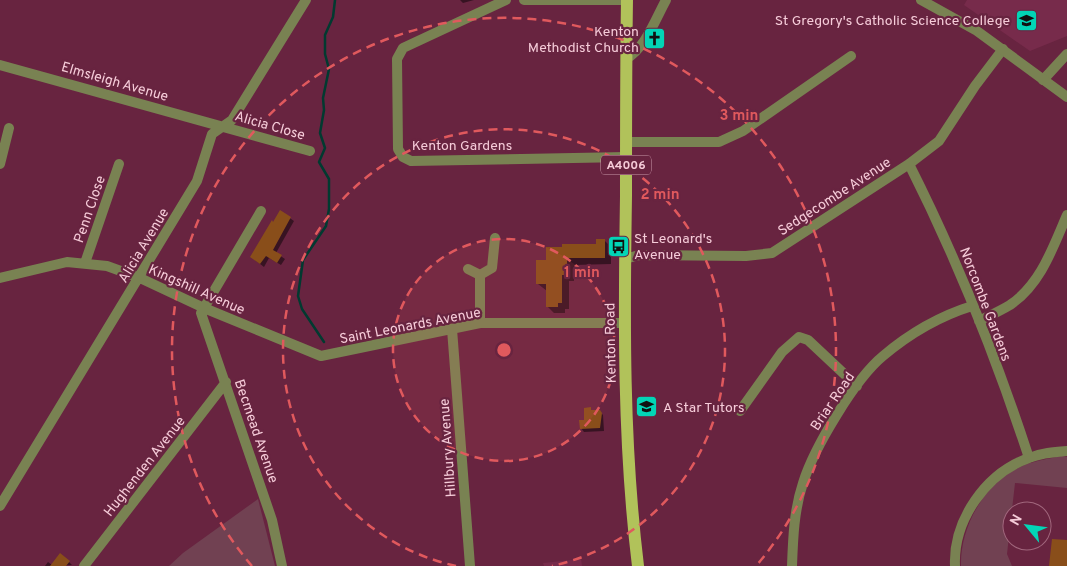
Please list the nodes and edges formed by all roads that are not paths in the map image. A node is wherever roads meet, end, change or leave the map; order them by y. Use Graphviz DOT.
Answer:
graph roads {
  1 [pos="306,0"];
  2 [pos="506,0"];
  3 [pos="524,0"];
  4 [pos="626,0"];
  5 [pos="666,0"];
  6 [pos="922,0"];
  7 [pos="1003,49"];
  8 [pos="1067,54"];
  9 [pos="851,56"];
  10 [pos="626,59"];
  11 [pos="0,64"];
  12 [pos="1043,80"];
  13 [pos="1067,97"];
  14 [pos="223,126"];
  15 [pos="9,128"];
  16 [pos="626,142"];
  17 [pos="310,151"];
  18 [pos="626,157"];
  19 [pos="0,164"];
  20 [pos="119,164"];
  21 [pos="909,164"];
  22 [pos="262,211"];
  23 [pos="1067,214"];
  24 [pos="495,238"];
  25 [pos="625,259"];
  26 [pos="85,263"];
  27 [pos="468,269"];
  28 [pos="480,275"];
  29 [pos="0,278"];
  30 [pos="140,278"];
  31 [pos="972,306"];
  32 [pos="204,308"];
  33 [pos="979,321"];
  34 [pos="480,323"];
  35 [pos="625,323"];
  36 [pos="452,329"];
  37 [pos="321,356"];
  38 [pos="226,382"];
  39 [pos="857,386"];
  40 [pos="740,411"];
  41 [pos="1067,451"];
  42 [pos="1028,458"];
  43 [pos="0,506"];
  44 [pos="84,566"];
  45 [pos="282,566"];
  46 [pos="470,566"];
  47 [pos="638,566"];
  48 [pos="792,566"];
  49 [pos="955,566"];
  1 -- 14 [label="street, Alicia Avenue"];
  2 -- 18 [label="street, Kenton Gardens"];
  3 -- 4 [label="street"];
  4 -- 10 [label="main road, Kenton Road / A4006"];
  5 -- 10 [label="street"];
  6 -- 7 [label="street"];
  7 -- 12 [label="street"];
  7 -- 21 [label="street, Sedgecombe Avenue"];
  8 -- 12 [label="street"];
  9 -- 16 [label="street"];
  10 -- 16 [label="main road, Kenton Road / A4006"];
  11 -- 14 [label="street, Elmsleigh Avenue"];
  12 -- 13 [label="street"];
  14 -- 17 [label="street, Alicia Close"];
  14 -- 30 [label="street, Alicia Avenue"];
  15 -- 19 [label="street"];
  16 -- 18 [label="main road, Kenton Road / A4006"];
  18 -- 25 [label="main road, Kenton Road / A4006"];
  20 -- 26 [label="street, Penn Close"];
  21 -- 25 [label="street, Sedgecombe Avenue"];
  21 -- 31 [label="street, Norcombe Gardens"];
  22 -- 32 [label="street"];
  23 -- 33 [label="street"];
  24 -- 28 [label="street"];
  25 -- 35 [label="main road, Kenton Road / A4006"];
  26 -- 29 [label="street, Kingshill Avenue"];
  26 -- 30 [label="street, Kingshill Avenue"];
  27 -- 28 [label="street"];
  28 -- 34 [label="street"];
  30 -- 32 [label="street, Kingshill Avenue"];
  30 -- 43 [label="street, Alicia Avenue"];
  31 -- 33 [label="street, Norcombe Gardens"];
  31 -- 39 [label="street, Briar Road"];
  32 -- 37 [label="street, Kingshill Avenue"];
  32 -- 38 [label="street, Becmead Avenue"];
  33 -- 42 [label="street, Norcombe Gardens"];
  34 -- 35 [label="street, Saint Leonards Avenue"];
  34 -- 36 [label="street, Saint Leonards Avenue"];
  35 -- 47 [label="main road, Kenton Road / A4006"];
  36 -- 37 [label="street, Saint Leonards Avenue"];
  36 -- 46 [label="street, Hillbury Avenue"];
  38 -- 44 [label="street, Hughenden Avenue"];
  38 -- 45 [label="street, Becmead Avenue"];
  39 -- 40 [label="street"];
  39 -- 48 [label="street, Briar Road"];
  41 -- 42 [label="street"];
  42 -- 49 [label="street"];
}
